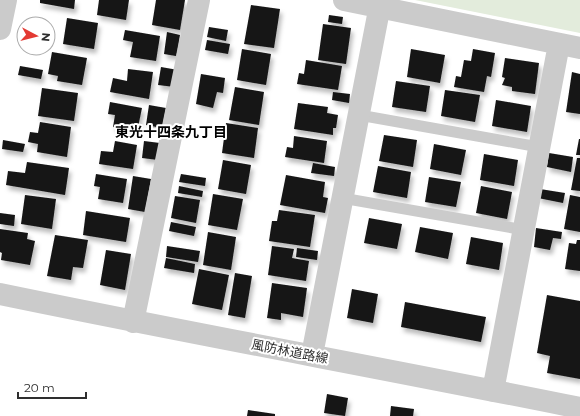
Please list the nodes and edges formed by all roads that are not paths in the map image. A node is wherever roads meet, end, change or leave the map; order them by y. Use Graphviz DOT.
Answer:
graph roads {
  1 [pos="6,0"];
  2 [pos="199,0"];
  3 [pos="344,0"];
  4 [pos="380,4"];
  5 [pos="0,30"];
  6 [pos="559,44"];
  7 [pos="580,48"];
  8 [pos="358,115"];
  9 [pos="540,147"];
  10 [pos="342,198"];
  11 [pos="524,230"];
  12 [pos="0,294"];
  13 [pos="133,322"];
  14 [pos="312,355"];
  15 [pos="493,391"];
  16 [pos="580,408"];
  1 -- 5 [label="street"];
  2 -- 13 [label="street"];
  3 -- 4 [label="street"];
  4 -- 6 [label="street"];
  4 -- 8 [label="street"];
  6 -- 7 [label="street"];
  6 -- 9 [label="street"];
  8 -- 9 [label="lane"];
  8 -- 10 [label="street"];
  9 -- 11 [label="street"];
  10 -- 11 [label="lane"];
  10 -- 14 [label="street"];
  11 -- 15 [label="street"];
  12 -- 13 [label="street, 風防林道路線"];
  13 -- 14 [label="street, 風防林道路線"];
  14 -- 15 [label="street, 風防林道路線"];
  15 -- 16 [label="street, 風防林道路線"];
}
